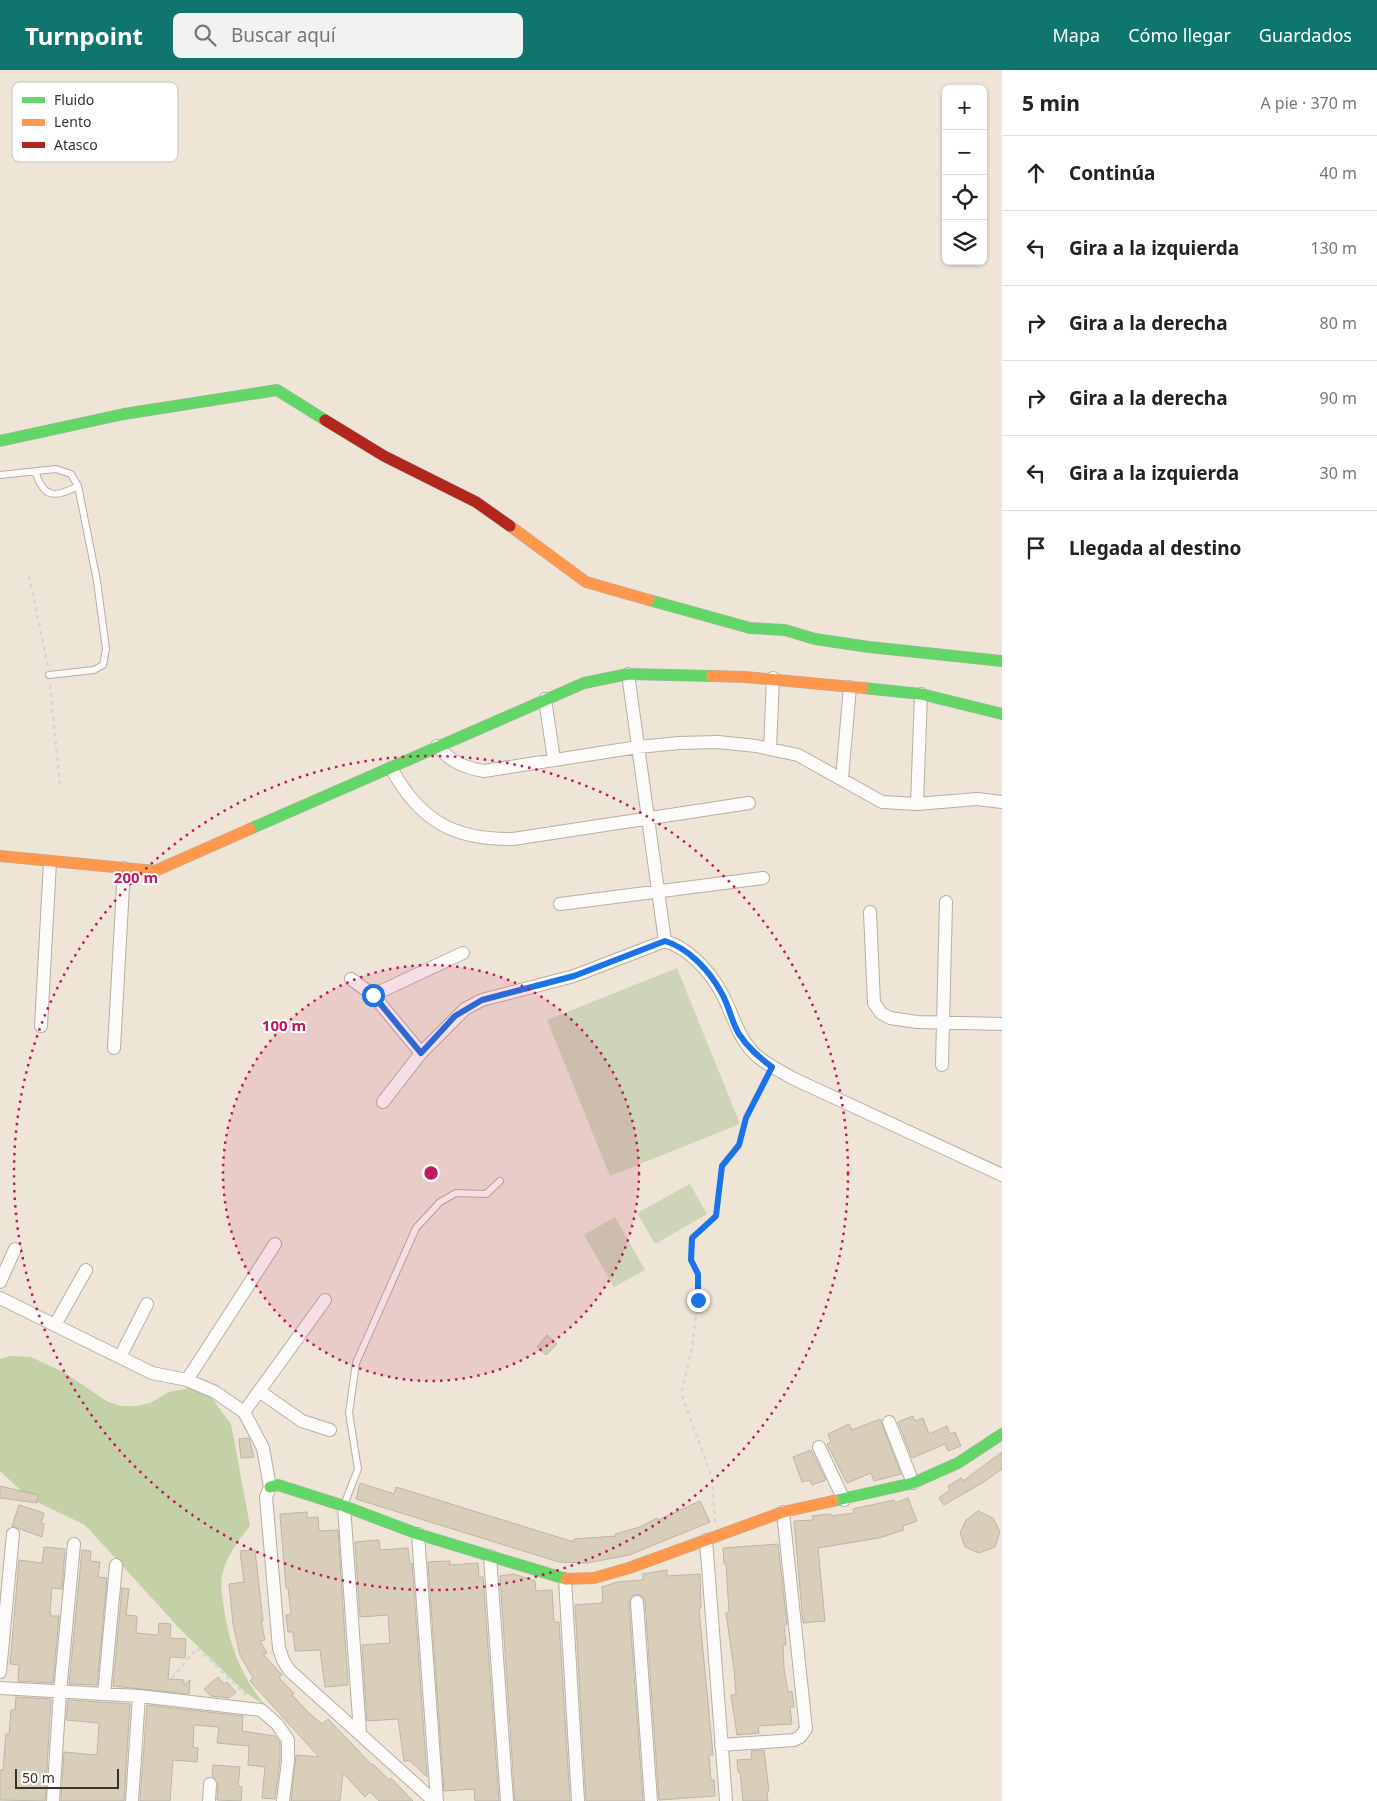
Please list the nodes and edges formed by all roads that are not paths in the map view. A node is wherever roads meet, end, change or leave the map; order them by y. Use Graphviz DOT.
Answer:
graph roads {
  1 [pos="0,441"];
  2 [pos="35,471"];
  3 [pos="0,475"];
  4 [pos="78,486"];
  5 [pos="1002,661"];
  6 [pos="49,674"];
  7 [pos="628,674"];
  8 [pos="773,678"];
  9 [pos="850,686"];
  10 [pos="921,694"];
  11 [pos="545,699"];
  12 [pos="1002,714"];
  13 [pos="437,746"];
  14 [pos="638,747"];
  15 [pos="770,749"];
  16 [pos="554,760"];
  17 [pos="391,768"];
  18 [pos="842,778"];
  19 [pos="1002,802"];
  20 [pos="749,803"];
  21 [pos="917,804"];
  22 [pos="647,819"];
  23 [pos="0,856"];
  24 [pos="50,862"];
  25 [pos="124,868"];
  26 [pos="762,878"];
  27 [pos="657,892"];
  28 [pos="946,902"];
  29 [pos="560,904"];
  30 [pos="870,912"];
  31 [pos="665,941"];
  32 [pos="462,953"];
  33 [pos="351,979"];
  34 [pos="373,995"];
  35 [pos="943,1021"];
  36 [pos="1002,1024"];
  37 [pos="41,1026"];
  38 [pos="114,1048"];
  39 [pos="421,1053"];
  40 [pos="942,1065"];
  41 [pos="383,1102"];
  42 [pos="1002,1175"];
  43 [pos="500,1181"];
  44 [pos="276,1244"];
  45 [pos="15,1249"];
  46 [pos="86,1270"];
  47 [pos="0,1282"];
  48 [pos="0,1298"];
  49 [pos="325,1300"];
  50 [pos="147,1304"];
  51 [pos="55,1326"];
  52 [pos="120,1357"];
  53 [pos="187,1380"];
  54 [pos="259,1391"];
  55 [pos="244,1412"];
  56 [pos="889,1422"];
  57 [pos="330,1430"];
  58 [pos="1002,1434"];
  59 [pos="819,1447"];
  60 [pos="913,1483"];
  61 [pos="270,1487"];
  62 [pos="844,1500"];
  63 [pos="344,1506"];
  64 [pos="783,1512"];
  65 [pos="13,1534"];
  66 [pos="418,1534"];
  67 [pos="711,1538"];
  68 [pos="74,1544"];
  69 [pos="490,1556"];
  70 [pos="116,1565"];
  71 [pos="565,1579"];
  72 [pos="637,1602"];
  73 [pos="0,1672"];
  74 [pos="0,1688"];
  75 [pos="60,1692"];
  76 [pos="104,1694"];
  77 [pos="139,1696"];
  78 [pos="360,1733"];
  79 [pos="721,1745"];
  80 [pos="210,1784"];
  81 [pos="53,1801"];
  82 [pos="132,1801"];
  83 [pos="209,1801"];
  84 [pos="283,1801"];
  85 [pos="435,1801"];
  86 [pos="507,1801"];
  87 [pos="578,1801"];
  88 [pos="651,1801"];
  89 [pos="726,1801"];
  1 -- 5 [label="street"];
  2 -- 3 [label="lane"];
  2 -- 4 [label="lane"];
  2 -- 4 [label="lane"];
  4 -- 6 [label="lane"];
  7 -- 8 [label="street"];
  7 -- 11 [label="street"];
  7 -- 14 [label="street"];
  8 -- 9 [label="street"];
  8 -- 15 [label="street"];
  9 -- 10 [label="street"];
  9 -- 18 [label="street"];
  10 -- 12 [label="street"];
  10 -- 21 [label="street"];
  11 -- 13 [label="street"];
  11 -- 16 [label="street"];
  13 -- 16 [label="street"];
  13 -- 17 [label="street"];
  14 -- 15 [label="street"];
  14 -- 16 [label="street"];
  14 -- 22 [label="street"];
  15 -- 18 [label="street"];
  17 -- 22 [label="street"];
  17 -- 25 [label="street"];
  18 -- 21 [label="street"];
  19 -- 21 [label="street"];
  20 -- 22 [label="street"];
  22 -- 27 [label="street"];
  23 -- 24 [label="street"];
  24 -- 25 [label="street"];
  24 -- 37 [label="street"];
  25 -- 38 [label="street"];
  26 -- 27 [label="street"];
  27 -- 29 [label="street"];
  27 -- 31 [label="street"];
  28 -- 35 [label="street"];
  30 -- 35 [label="street"];
  31 -- 39 [label="street"];
  31 -- 42 [label="street"];
  32 -- 34 [label="street"];
  33 -- 34 [label="street"];
  34 -- 39 [label="street"];
  35 -- 36 [label="street"];
  35 -- 40 [label="street"];
  39 -- 41 [label="street"];
  43 -- 63 [label="lane"];
  44 -- 53 [label="street"];
  45 -- 47 [label="street"];
  46 -- 51 [label="street"];
  48 -- 51 [label="street"];
  49 -- 54 [label="street"];
  50 -- 52 [label="street"];
  51 -- 52 [label="street"];
  52 -- 53 [label="street"];
  53 -- 55 [label="street"];
  54 -- 55 [label="street"];
  54 -- 57 [label="street"];
  55 -- 61 [label="street"];
  56 -- 60 [label="street"];
  58 -- 60 [label="street"];
  59 -- 62 [label="street"];
  60 -- 62 [label="street"];
  61 -- 63 [label="street"];
  61 -- 78 [label="street"];
  62 -- 64 [label="street"];
  63 -- 66 [label="street"];
  63 -- 78 [label="street"];
  64 -- 67 [label="street"];
  64 -- 79 [label="street"];
  65 -- 73 [label="street"];
  66 -- 69 [label="street"];
  66 -- 85 [label="street"];
  67 -- 71 [label="street"];
  67 -- 79 [label="street"];
  68 -- 75 [label="street"];
  69 -- 71 [label="street"];
  69 -- 86 [label="street"];
  70 -- 76 [label="street"];
  71 -- 87 [label="street"];
  72 -- 88 [label="street"];
  74 -- 75 [label="street"];
  75 -- 76 [label="street"];
  75 -- 81 [label="street"];
  76 -- 77 [label="street"];
  77 -- 82 [label="street"];
  77 -- 84 [label="street"];
  78 -- 85 [label="street"];
  79 -- 89 [label="street"];
  80 -- 83 [label="street"];
}
